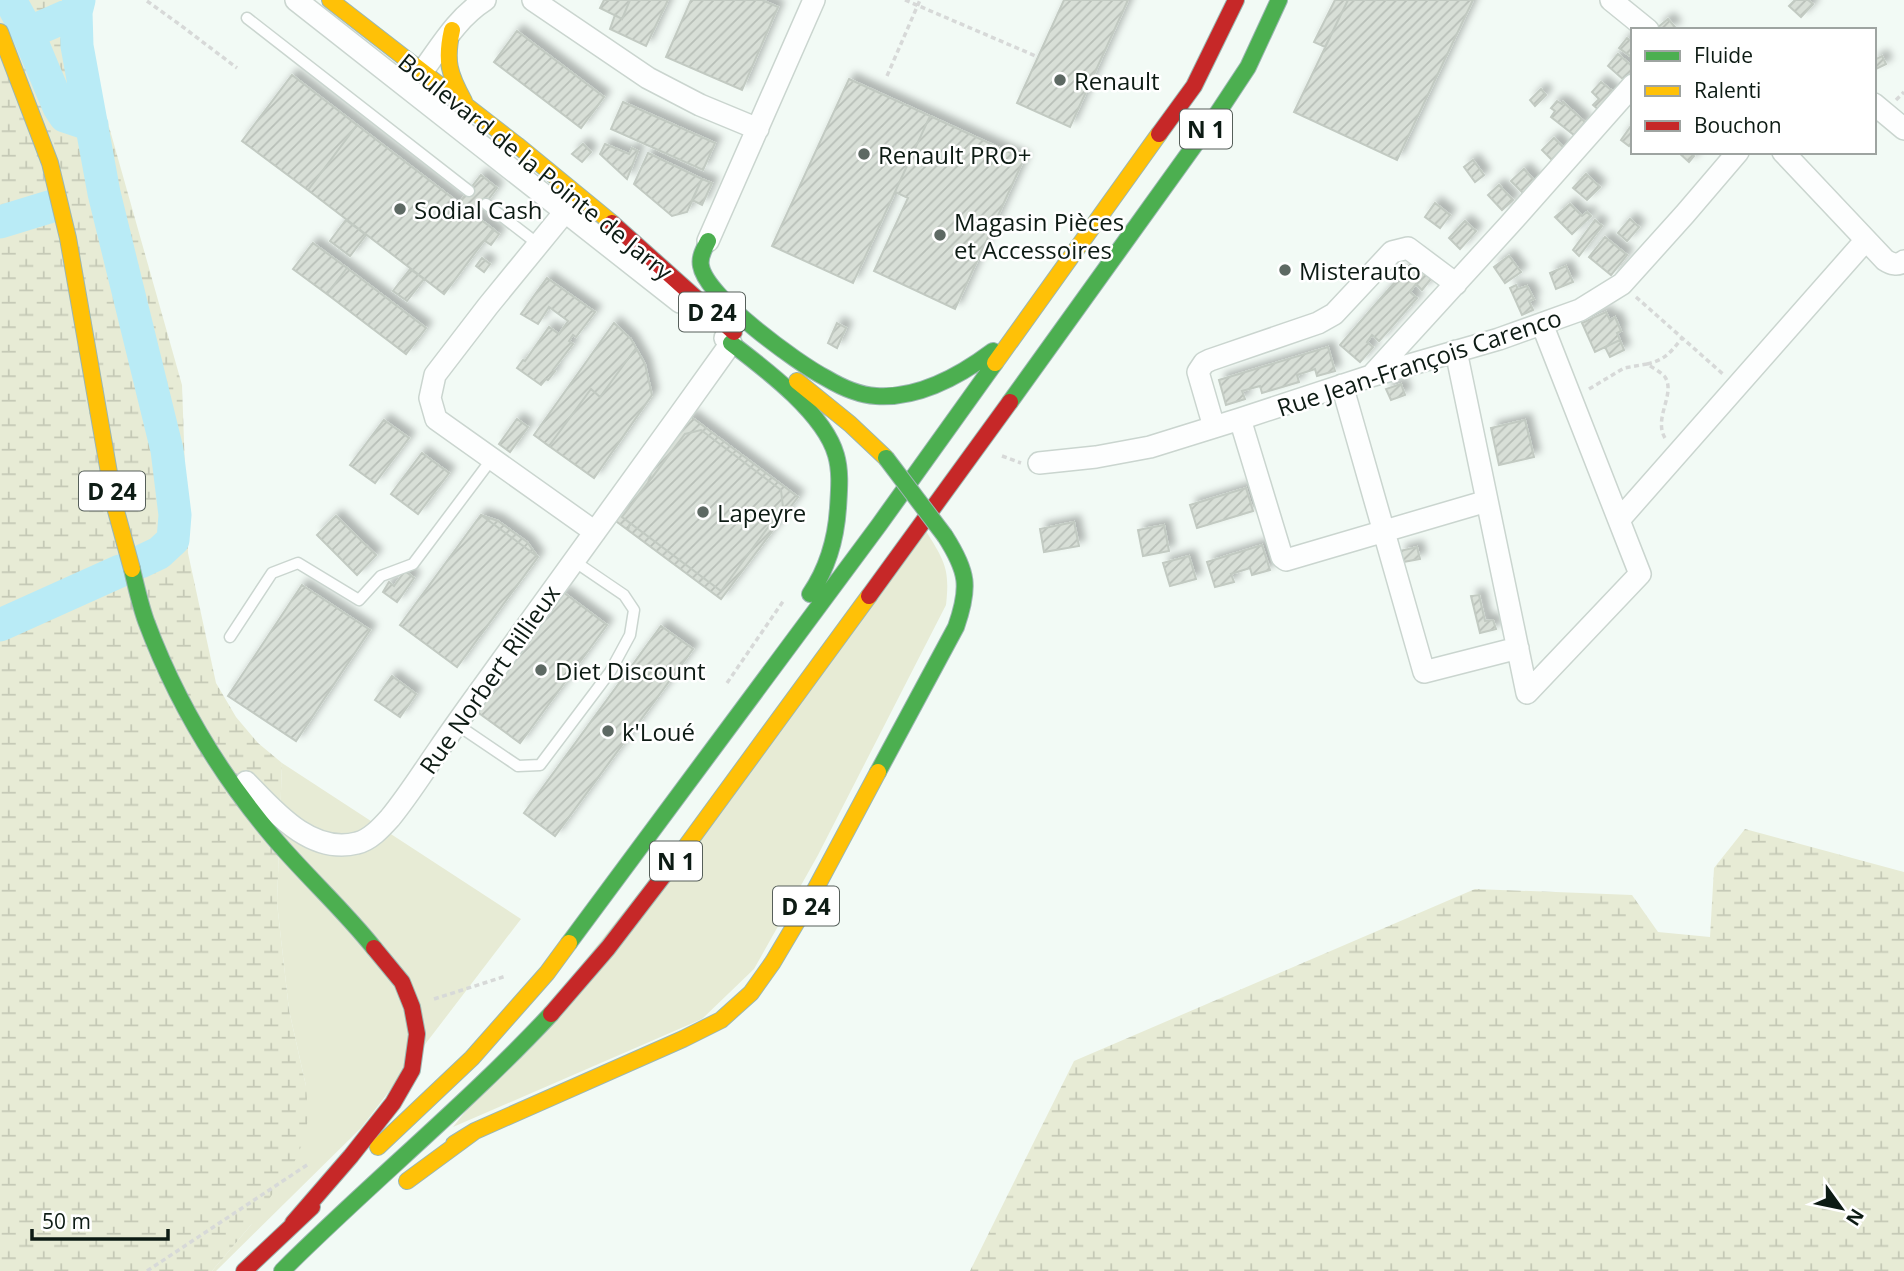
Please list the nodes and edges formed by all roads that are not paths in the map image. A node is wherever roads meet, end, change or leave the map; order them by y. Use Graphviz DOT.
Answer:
graph roads {
  1 [pos="296,0"];
  2 [pos="330,0"];
  3 [pos="485,0"];
  4 [pos="533,0"];
  5 [pos="814,0"];
  6 [pos="1236,0"];
  7 [pos="1279,0"];
  8 [pos="1297,0"];
  9 [pos="1611,0"];
  10 [pos="247,18"];
  11 [pos="1646,28"];
  12 [pos="452,30"];
  13 [pos="0,32"];
  14 [pos="374,62"];
  15 [pos="422,72"];
  16 [pos="1631,87"];
  17 [pos="464,103"];
  18 [pos="1876,106"];
  19 [pos="758,129"];
  20 [pos="1904,129"];
  21 [pos="1736,154"];
  22 [pos="1785,154"];
  23 [pos="469,191"];
  24 [pos="579,195"];
  25 [pos="485,204"];
  26 [pos="565,212"];
  27 [pos="1865,240"];
  28 [pos="708,241"];
  29 [pos="538,244"];
  30 [pos="1120,251"];
  31 [pos="1904,261"];
  32 [pos="1456,284"];
  33 [pos="1542,324"];
  34 [pos="1012,339"];
  35 [pos="731,343"];
  36 [pos="1456,351"];
  37 [pos="1371,376"];
  38 [pos="1342,385"];
  39 [pos="1240,419"];
  40 [pos="1214,427"];
  41 [pos="491,460"];
  42 [pos="1039,463"];
  43 [pos="1487,501"];
  44 [pos="1619,520"];
  45 [pos="594,532"];
  46 [pos="1383,533"];
  47 [pos="574,561"];
  48 [pos="230,637"];
  49 [pos="1518,648"];
  50 [pos="456,724"];
  51 [pos="199,732"];
  52 [pos="679,797"];
  53 [pos="475,1131"];
  54 [pos="397,1190"];
  55 [pos="349,1228"];
  56 [pos="286,1231"];
  57 [pos="319,1234"];
  58 [pos="244,1271"];
  59 [pos="282,1271"];
  60 [pos="298,1271"];
  1 -- 14 [label="street, Boulevard de la Pointe de Jarry / D 24"];
  2 -- 15 [label="main road, Boulevard de la Pointe de Jarry / D 24"];
  3 -- 12 [label="street"];
  4 -- 19 [label="street"];
  5 -- 19 [label="street"];
  6 -- 34 [label="main road, N 1"];
  7 -- 30 [label="main road, N 1"];
  8 -- 30 [label="street"];
  9 -- 11 [label="street"];
  10 -- 23 [label="lane"];
  12 -- 15 [label="street"];
  12 -- 17 [label="main road"];
  13 -- 51 [label="main road, D 24"];
  14 -- 15 [label="street"];
  14 -- 26 [label="street, Boulevard de la Pointe de Jarry / D 24"];
  15 -- 17 [label="main road, Boulevard de la Pointe de Jarry / D 24"];
  16 -- 32 [label="street"];
  17 -- 24 [label="main road, Boulevard de la Pointe de Jarry / D 24"];
  18 -- 20 [label="street"];
  19 -- 28 [label="street"];
  21 -- 33 [label="street, Rue Jean-François Carenco"];
  22 -- 27 [label="street"];
  24 -- 26 [label="street"];
  24 -- 53 [label="main road, Boulevard de la Pointe de Jarry / D 24, bridge"];
  25 -- 29 [label="lane"];
  26 -- 29 [label="street"];
  26 -- 35 [label="street, Boulevard de la Pointe de Jarry / D 24"];
  27 -- 31 [label="street"];
  27 -- 44 [label="street"];
  28 -- 34 [label="main road"];
  29 -- 41 [label="street"];
  30 -- 57 [label="main road, N 1"];
  32 -- 37 [label="street"];
  32 -- 40 [label="street"];
  33 -- 36 [label="street, Rue Jean-François Carenco"];
  33 -- 44 [label="street"];
  34 -- 52 [label="main road, N 1"];
  35 -- 45 [label="street, Rue Norbert Rillieux"];
  35 -- 52 [label="main road"];
  36 -- 37 [label="street, Rue Jean-François Carenco"];
  36 -- 43 [label="street"];
  37 -- 38 [label="street, Rue Jean-François Carenco"];
  38 -- 39 [label="street, Rue Jean-François Carenco"];
  38 -- 46 [label="street"];
  39 -- 40 [label="street, Rue Jean-François Carenco"];
  39 -- 46 [label="street"];
  40 -- 42 [label="street, Rue Jean-François Carenco"];
  41 -- 45 [label="street"];
  41 -- 48 [label="lane"];
  43 -- 46 [label="street"];
  43 -- 49 [label="street"];
  44 -- 49 [label="street"];
  45 -- 47 [label="street, Rue Norbert Rillieux"];
  46 -- 49 [label="street"];
  47 -- 50 [label="street, Rue Norbert Rillieux"];
  47 -- 50 [label="lane"];
  50 -- 51 [label="street, Rue Norbert Rillieux"];
  51 -- 56 [label="main road, D 24"];
  52 -- 56 [label="main road, N 1"];
  53 -- 54 [label="main road"];
  53 -- 57 [label="main road, Boulevard de la Pointe de Jarry / D 24"];
  55 -- 60 [label="main road"];
  56 -- 58 [label="main road, N 1"];
  57 -- 59 [label="main road, N 1"];
}
